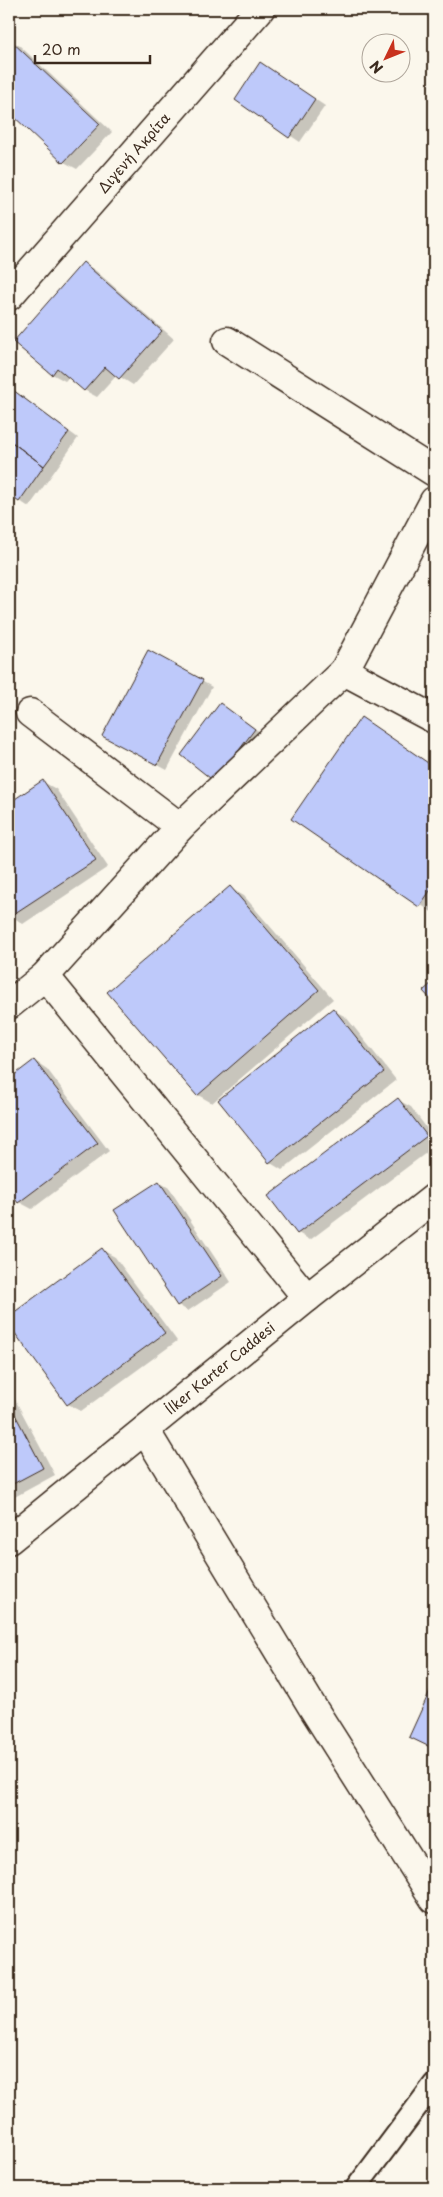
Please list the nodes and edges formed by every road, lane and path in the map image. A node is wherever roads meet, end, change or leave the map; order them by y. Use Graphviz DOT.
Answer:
graph roads {
  1 [pos="260,9"];
  2 [pos="9,296"];
  3 [pos="226,341"];
  4 [pos="434,472"];
  5 [pos="434,502"];
  6 [pos="344,671"];
  7 [pos="30,714"];
  8 [pos="434,719"];
  9 [pos="180,827"];
  10 [pos="45,976"];
  11 [pos="9,1005"];
  12 [pos="434,1198"];
  13 [pos="307,1298"];
  14 [pos="144,1430"];
  15 [pos="9,1540"];
  16 [pos="434,1899"];
  17 [pos="434,2084"];
  18 [pos="356,2188"];
  1 -- 2 [label="street, Διγενή Ακρίτα"];
  3 -- 4 [label="street"];
  5 -- 6 [label="street"];
  6 -- 8 [label="street"];
  6 -- 9 [label="street"];
  7 -- 9 [label="street"];
  9 -- 10 [label="street"];
  10 -- 11 [label="street"];
  10 -- 13 [label="street"];
  12 -- 13 [label="street, İlker Karter Caddesi"];
  13 -- 14 [label="street, İlker Karter Caddesi"];
  14 -- 15 [label="street, İlker Karter Caddesi"];
  14 -- 16 [label="street"];
  17 -- 18 [label="lane"];
}
